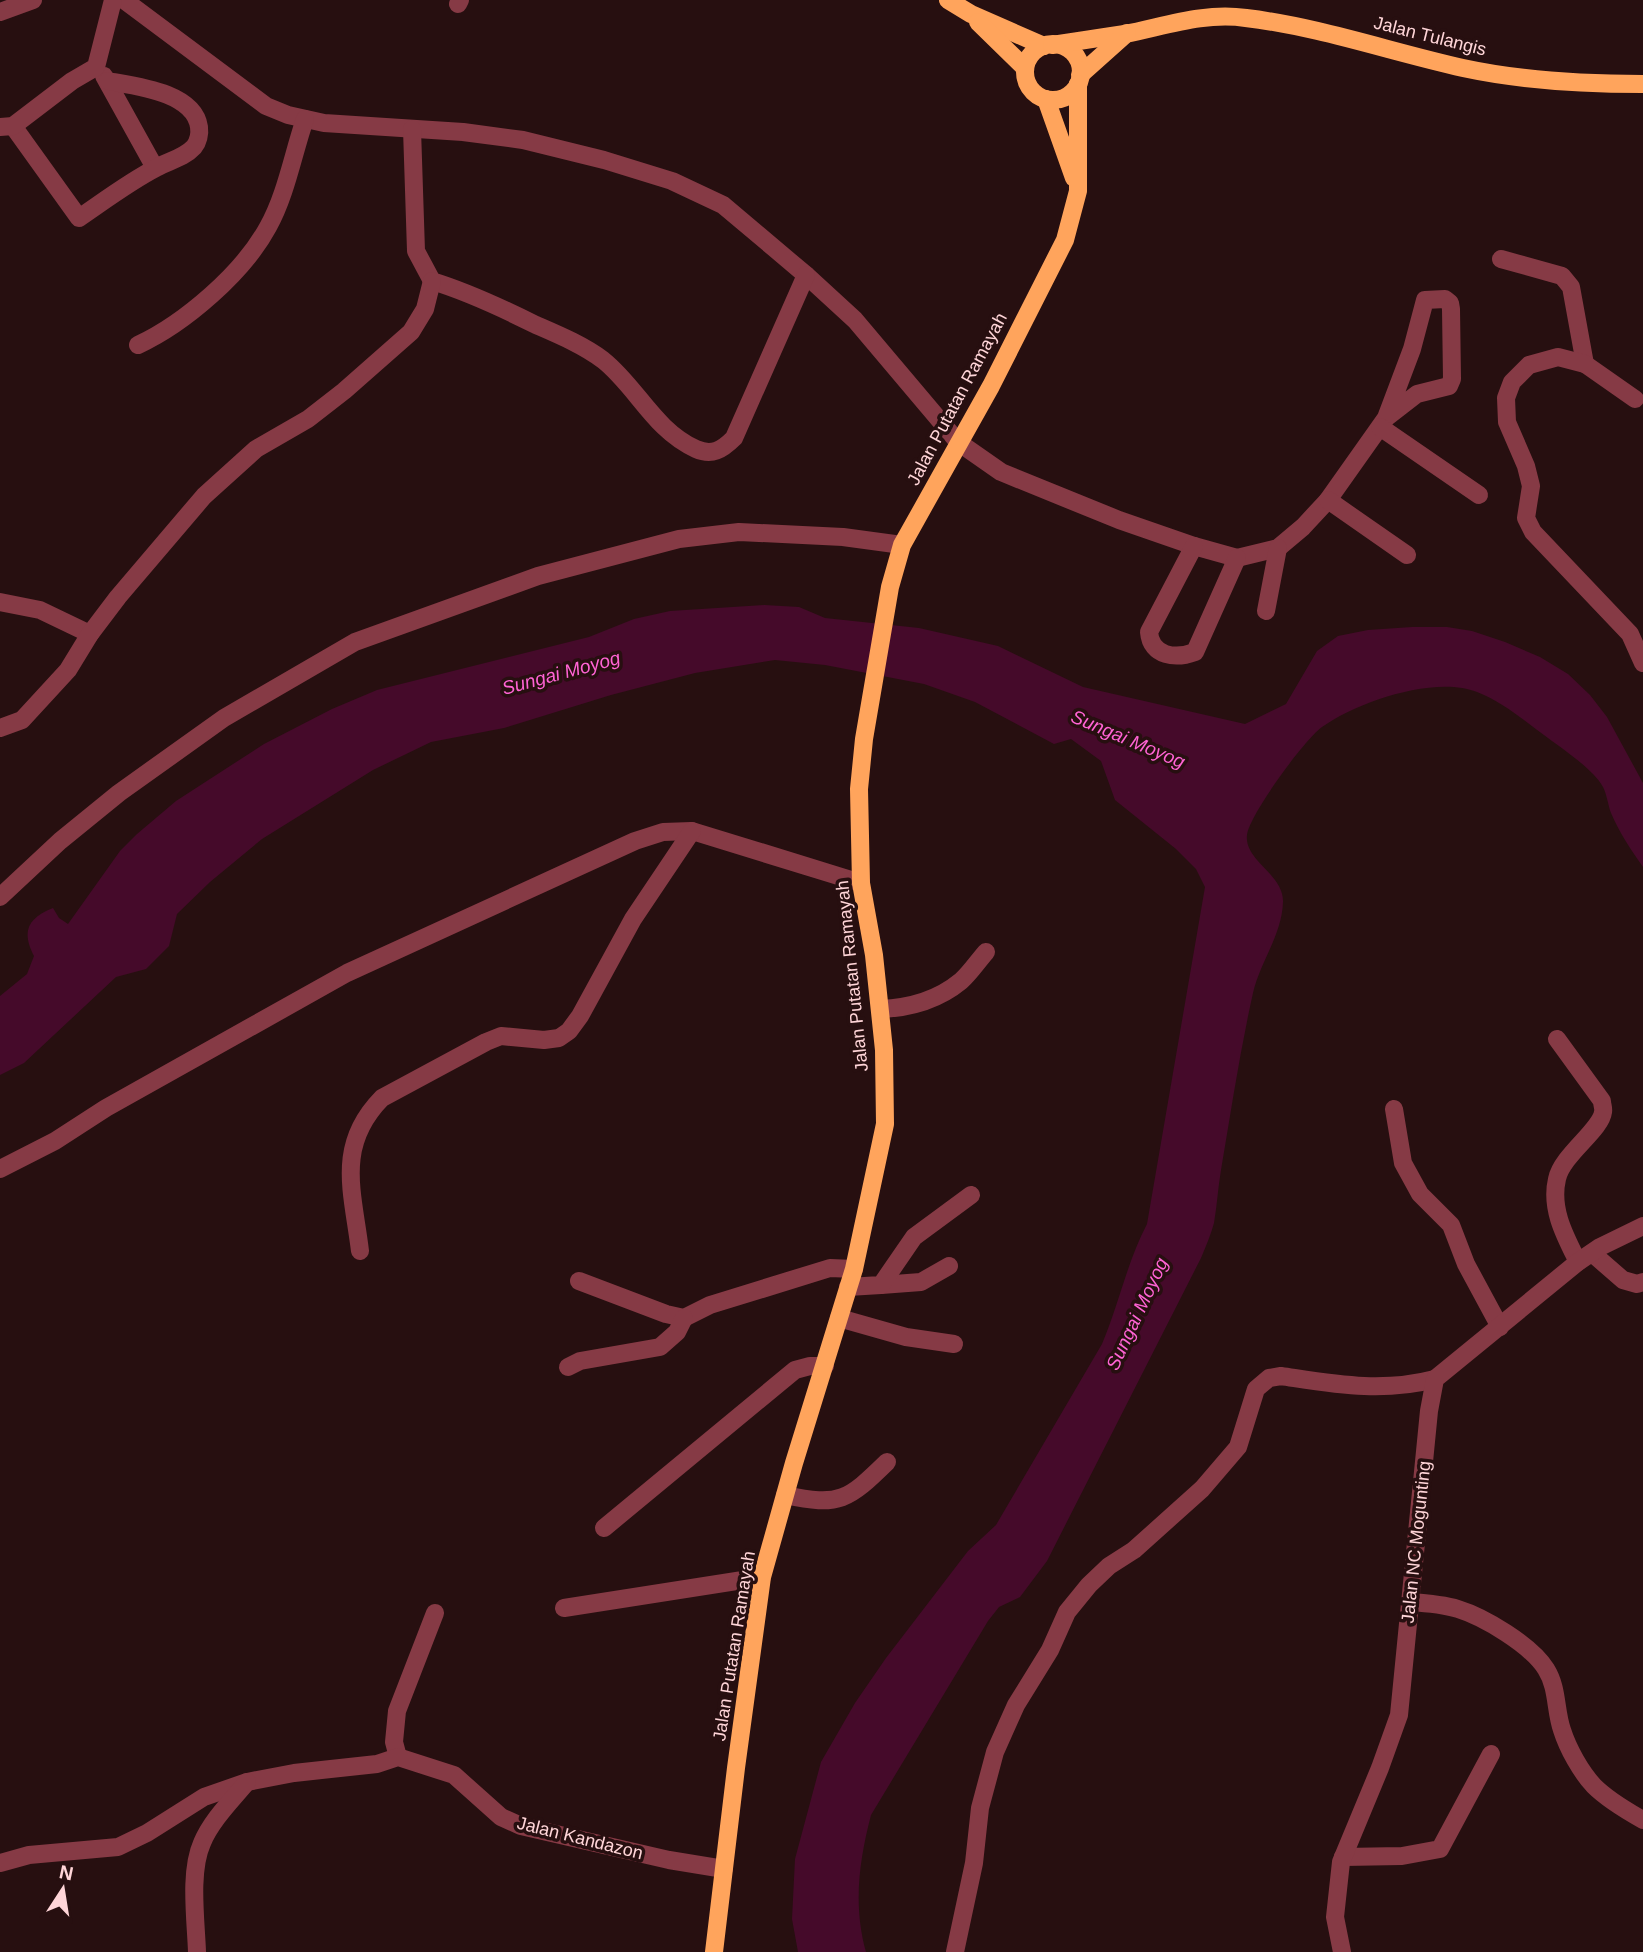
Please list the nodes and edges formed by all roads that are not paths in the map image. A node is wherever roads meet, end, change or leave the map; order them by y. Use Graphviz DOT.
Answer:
graph roads {
  1 [pos="33,0"];
  2 [pos="113,0"];
  3 [pos="124,0"];
  4 [pos="948,0"];
  5 [pos="0,12"];
  6 [pos="971,15"];
  7 [pos="1127,33"];
  8 [pos="1048,45"];
  9 [pos="96,67"];
  10 [pos="1025,68"];
  11 [pos="1079,80"];
  12 [pos="108,81"];
  13 [pos="1643,84"];
  14 [pos="1046,99"];
  15 [pos="304,119"];
  16 [pos="6,126"];
  17 [pos="412,129"];
  18 [pos="155,168"];
  19 [pos="1078,191"];
  20 [pos="1501,259"];
  21 [pos="806,275"];
  22 [pos="432,281"];
  23 [pos="138,345"];
  24 [pos="1585,364"];
  25 [pos="1401,378"];
  26 [pos="1418,394"];
  27 [pos="1635,399"];
  28 [pos="1383,423"];
  29 [pos="958,442"];
  30 [pos="1479,495"];
  31 [pos="1328,500"];
  32 [pos="902,545"];
  33 [pos="1194,546"];
  34 [pos="1278,548"];
  35 [pos="1407,555"];
  36 [pos="1237,558"];
  37 [pos="0,602"];
  38 [pos="1266,611"];
  39 [pos="90,634"];
  40 [pos="1643,663"];
  41 [pos="0,728"];
  42 [pos="692,831"];
  43 [pos="861,883"];
  44 [pos="0,897"];
  45 [pos="986,952"];
  46 [pos="880,1009"];
  47 [pos="1557,1039"];
  48 [pos="1394,1109"];
  49 [pos="0,1169"];
  50 [pos="971,1195"];
  51 [pos="1643,1226"];
  52 [pos="360,1251"];
  53 [pos="1585,1257"];
  54 [pos="949,1266"];
  55 [pos="854,1269"];
  56 [pos="579,1281"];
  57 [pos="1643,1282"];
  58 [pos="881,1285"];
  59 [pos="848,1287"];
  60 [pos="684,1318"];
  61 [pos="839,1318"];
  62 [pos="1500,1327"];
  63 [pos="954,1344"];
  64 [pos="824,1366"];
  65 [pos="568,1367"];
  66 [pos="1434,1379"];
  67 [pos="887,1462"];
  68 [pos="785,1495"];
  69 [pos="604,1528"];
  70 [pos="762,1577"];
  71 [pos="1410,1602"];
  72 [pos="564,1608"];
  73 [pos="435,1613"];
  74 [pos="1491,1754"];
  75 [pos="398,1757"];
  76 [pos="247,1782"];
  77 [pos="1642,1818"];
  78 [pos="1343,1857"];
  79 [pos="0,1863"];
  80 [pos="724,1869"];
  81 [pos="197,1952"];
  82 [pos="714,1952"];
  83 [pos="955,1952"];
  84 [pos="1342,1952"];
  1 -- 5 [label="street"];
  2 -- 9 [label="street"];
  3 -- 15 [label="street"];
  4 -- 6 [label="main road"];
  6 -- 8 [label="main road"];
  6 -- 10 [label="main road"];
  7 -- 8 [label="main road, Jalan Tulangis"];
  7 -- 11 [label="main road, Jalan Tulangis"];
  7 -- 13 [label="main road, Jalan Tulangis"];
  8 -- 10 [label="main road"];
  8 -- 11 [label="main road"];
  9 -- 12 [label="street"];
  9 -- 16 [label="street"];
  10 -- 14 [label="main road"];
  11 -- 14 [label="main road"];
  11 -- 19 [label="main road, Jalan Putatan Ramayah"];
  12 -- 18 [label="street"];
  12 -- 18 [label="street"];
  14 -- 19 [label="main road"];
  15 -- 17 [label="street"];
  15 -- 23 [label="street"];
  16 -- 18 [label="street"];
  17 -- 21 [label="street"];
  17 -- 22 [label="street"];
  19 -- 29 [label="main road, Jalan Putatan Ramayah"];
  20 -- 24 [label="street"];
  21 -- 22 [label="street"];
  21 -- 29 [label="street"];
  22 -- 39 [label="street"];
  24 -- 27 [label="street"];
  24 -- 40 [label="street"];
  25 -- 26 [label="street"];
  25 -- 26 [label="street"];
  25 -- 28 [label="street"];
  26 -- 28 [label="street"];
  28 -- 30 [label="street"];
  28 -- 31 [label="street"];
  29 -- 32 [label="main road, Jalan Putatan Ramayah"];
  29 -- 33 [label="street"];
  31 -- 34 [label="street"];
  31 -- 35 [label="street"];
  32 -- 43 [label="main road, Jalan Putatan Ramayah"];
  32 -- 44 [label="street"];
  33 -- 36 [label="street"];
  33 -- 36 [label="street"];
  34 -- 36 [label="street"];
  34 -- 38 [label="street"];
  37 -- 39 [label="street"];
  39 -- 41 [label="street"];
  42 -- 43 [label="street"];
  42 -- 49 [label="street"];
  42 -- 52 [label="street"];
  43 -- 46 [label="main road, Jalan Putatan Ramayah"];
  45 -- 46 [label="street"];
  46 -- 55 [label="main road, Jalan Putatan Ramayah"];
  47 -- 53 [label="street"];
  48 -- 62 [label="street"];
  50 -- 58 [label="street"];
  51 -- 53 [label="street"];
  53 -- 57 [label="street"];
  53 -- 62 [label="street"];
  54 -- 58 [label="street"];
  55 -- 59 [label="main road, Jalan Putatan Ramayah"];
  55 -- 60 [label="street"];
  56 -- 60 [label="street"];
  58 -- 59 [label="street"];
  59 -- 61 [label="main road, Jalan Putatan Ramayah"];
  60 -- 65 [label="street"];
  61 -- 63 [label="street"];
  61 -- 64 [label="main road, Jalan Putatan Ramayah"];
  62 -- 66 [label="street"];
  64 -- 68 [label="main road, Jalan Putatan Ramayah"];
  64 -- 69 [label="street"];
  66 -- 71 [label="street, Jalan NC Mogunting"];
  66 -- 83 [label="street"];
  67 -- 68 [label="street"];
  68 -- 70 [label="main road, Jalan Putatan Ramayah"];
  70 -- 72 [label="street"];
  70 -- 80 [label="main road, Jalan Putatan Ramayah"];
  71 -- 77 [label="street"];
  71 -- 78 [label="street, Jalan NC Mogunting"];
  73 -- 75 [label="street"];
  74 -- 78 [label="street"];
  75 -- 76 [label="street"];
  75 -- 80 [label="street, Jalan Kandazon"];
  76 -- 79 [label="street"];
  76 -- 81 [label="street"];
  78 -- 84 [label="street, Jalan NC Mogunting"];
  80 -- 82 [label="main road, Jalan Putatan Ramayah"];
}
